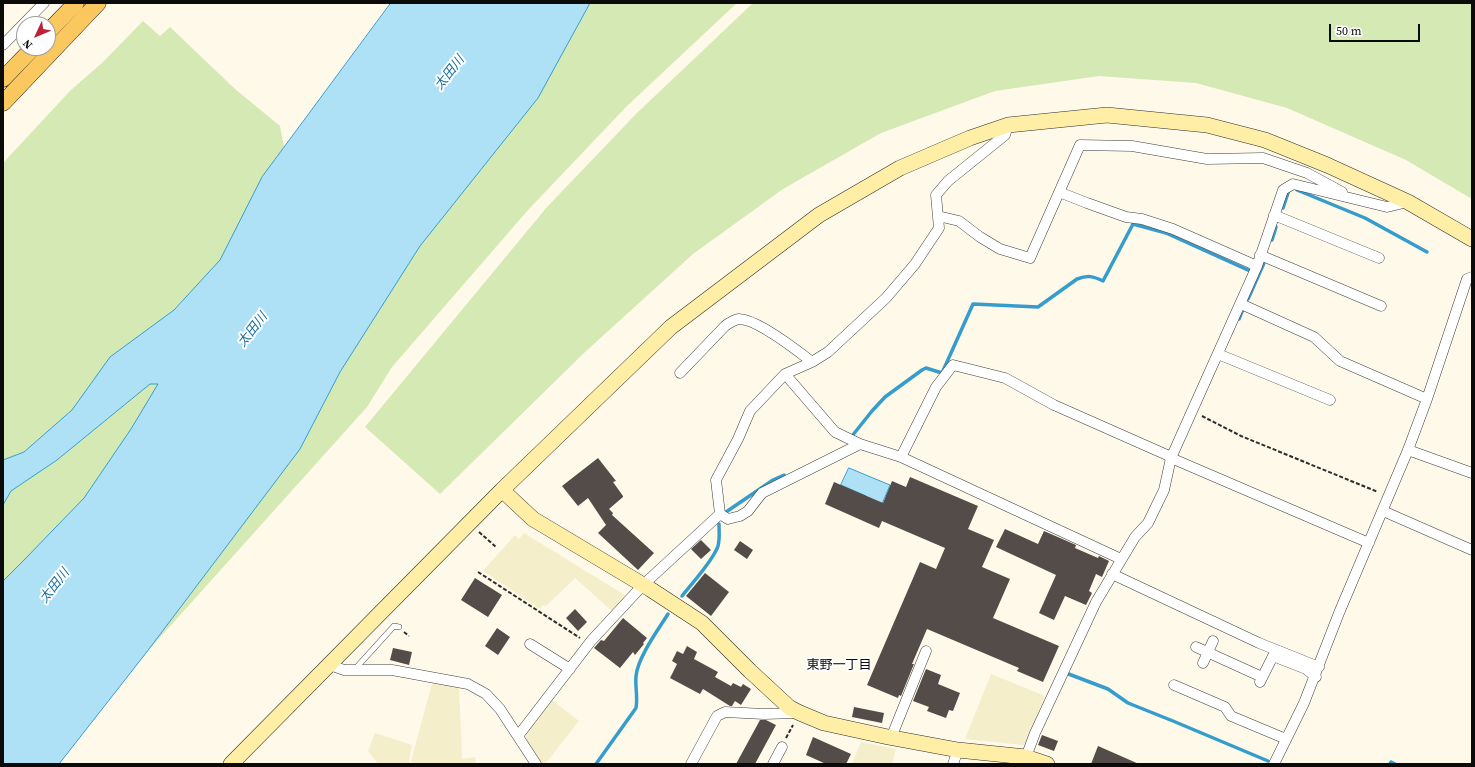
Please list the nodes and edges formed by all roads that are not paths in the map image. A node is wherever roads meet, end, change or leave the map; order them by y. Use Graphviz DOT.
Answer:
graph roads {
  1 [pos="44,3"];
  2 [pos="76,3"];
  3 [pos="98,3"];
  4 [pos="56,24"];
  5 [pos="3,45"];
  6 [pos="25,56"];
  7 [pos="3,79"];
  8 [pos="3,103"];
  9 [pos="1008,126"];
  10 [pos="1059,192"];
  11 [pos="1354,199"];
  12 [pos="1408,202"];
  13 [pos="1274,215"];
  14 [pos="938,216"];
  15 [pos="1472,239"];
  16 [pos="1260,255"];
  17 [pos="1379,258"];
  18 [pos="1257,266"];
  19 [pos="1472,276"];
  20 [pos="1241,304"];
  21 [pos="1381,306"];
  22 [pos="1218,354"];
  23 [pos="812,362"];
  24 [pos="680,374"];
  25 [pos="785,374"];
  26 [pos="1427,399"];
  27 [pos="1330,400"];
  28 [pos="860,444"];
  29 [pos="1408,450"];
  30 [pos="900,457"];
  31 [pos="1171,458"];
  32 [pos="1472,473"];
  33 [pos="502,490"];
  34 [pos="1383,512"];
  35 [pos="720,514"];
  36 [pos="1369,543"];
  37 [pos="1472,550"];
  38 [pos="1121,559"];
  39 [pos="1112,574"];
  40 [pos="643,586"];
  41 [pos="399,627"];
  42 [pos="1213,640"];
  43 [pos="530,644"];
  44 [pos="1196,647"];
  45 [pos="926,651"];
  46 [pos="1208,652"];
  47 [pos="1203,663"];
  48 [pos="330,665"];
  49 [pos="570,669"];
  50 [pos="354,670"];
  51 [pos="1317,672"];
  52 [pos="1174,685"];
  53 [pos="800,713"];
  54 [pos="518,736"];
  55 [pos="891,738"];
  56 [pos="1286,739"];
  57 [pos="782,747"];
  58 [pos="956,757"];
  59 [pos="1026,757"];
  60 [pos="231,764"];
  61 [pos="536,764"];
  62 [pos="691,764"];
  63 [pos="772,764"];
  64 [pos="1047,764"];
  65 [pos="1274,764"];
  1 -- 5 [label="street"];
  2 -- 4 [label="main road"];
  3 -- 8 [label="main road"];
  6 -- 7 [label="main road"];
  9 -- 12 [label="street"];
  9 -- 14 [label="street"];
  9 -- 33 [label="street"];
  10 -- 11 [label="street"];
  10 -- 14 [label="street"];
  10 -- 18 [label="street"];
  11 -- 12 [label="street"];
  11 -- 13 [label="street"];
  12 -- 15 [label="street"];
  13 -- 16 [label="street"];
  13 -- 17 [label="street"];
  14 -- 23 [label="street"];
  16 -- 18 [label="street"];
  16 -- 21 [label="street"];
  18 -- 20 [label="street"];
  19 -- 26 [label="street"];
  20 -- 22 [label="street"];
  20 -- 26 [label="street"];
  22 -- 27 [label="street"];
  22 -- 31 [label="street"];
  23 -- 24 [label="street"];
  23 -- 25 [label="street"];
  25 -- 28 [label="street"];
  25 -- 35 [label="street"];
  26 -- 29 [label="street"];
  28 -- 30 [label="street"];
  28 -- 35 [label="street"];
  29 -- 32 [label="street"];
  29 -- 34 [label="street"];
  30 -- 31 [label="street"];
  30 -- 38 [label="street"];
  31 -- 36 [label="street"];
  31 -- 38 [label="street"];
  33 -- 40 [label="street"];
  33 -- 48 [label="street"];
  34 -- 36 [label="street"];
  34 -- 37 [label="street"];
  35 -- 40 [label="street"];
  36 -- 51 [label="street"];
  38 -- 39 [label="street"];
  39 -- 51 [label="street"];
  39 -- 59 [label="street"];
  40 -- 49 [label="street"];
  40 -- 53 [label="street"];
  41 -- 50 [label="lane"];
  42 -- 46 [label="street"];
  43 -- 49 [label="street"];
  44 -- 46 [label="street"];
  45 -- 55 [label="street"];
  46 -- 47 [label="street"];
  46 -- 51 [label="street"];
  48 -- 50 [label="street"];
  48 -- 60 [label="street"];
  49 -- 54 [label="street"];
  50 -- 54 [label="street"];
  51 -- 56 [label="street"];
  52 -- 56 [label="street"];
  53 -- 55 [label="street"];
  53 -- 62 [label="street"];
  54 -- 61 [label="street"];
  55 -- 58 [label="street"];
  56 -- 65 [label="street"];
  57 -- 63 [label="street"];
  58 -- 59 [label="street"];
  59 -- 64 [label="street"];
}
